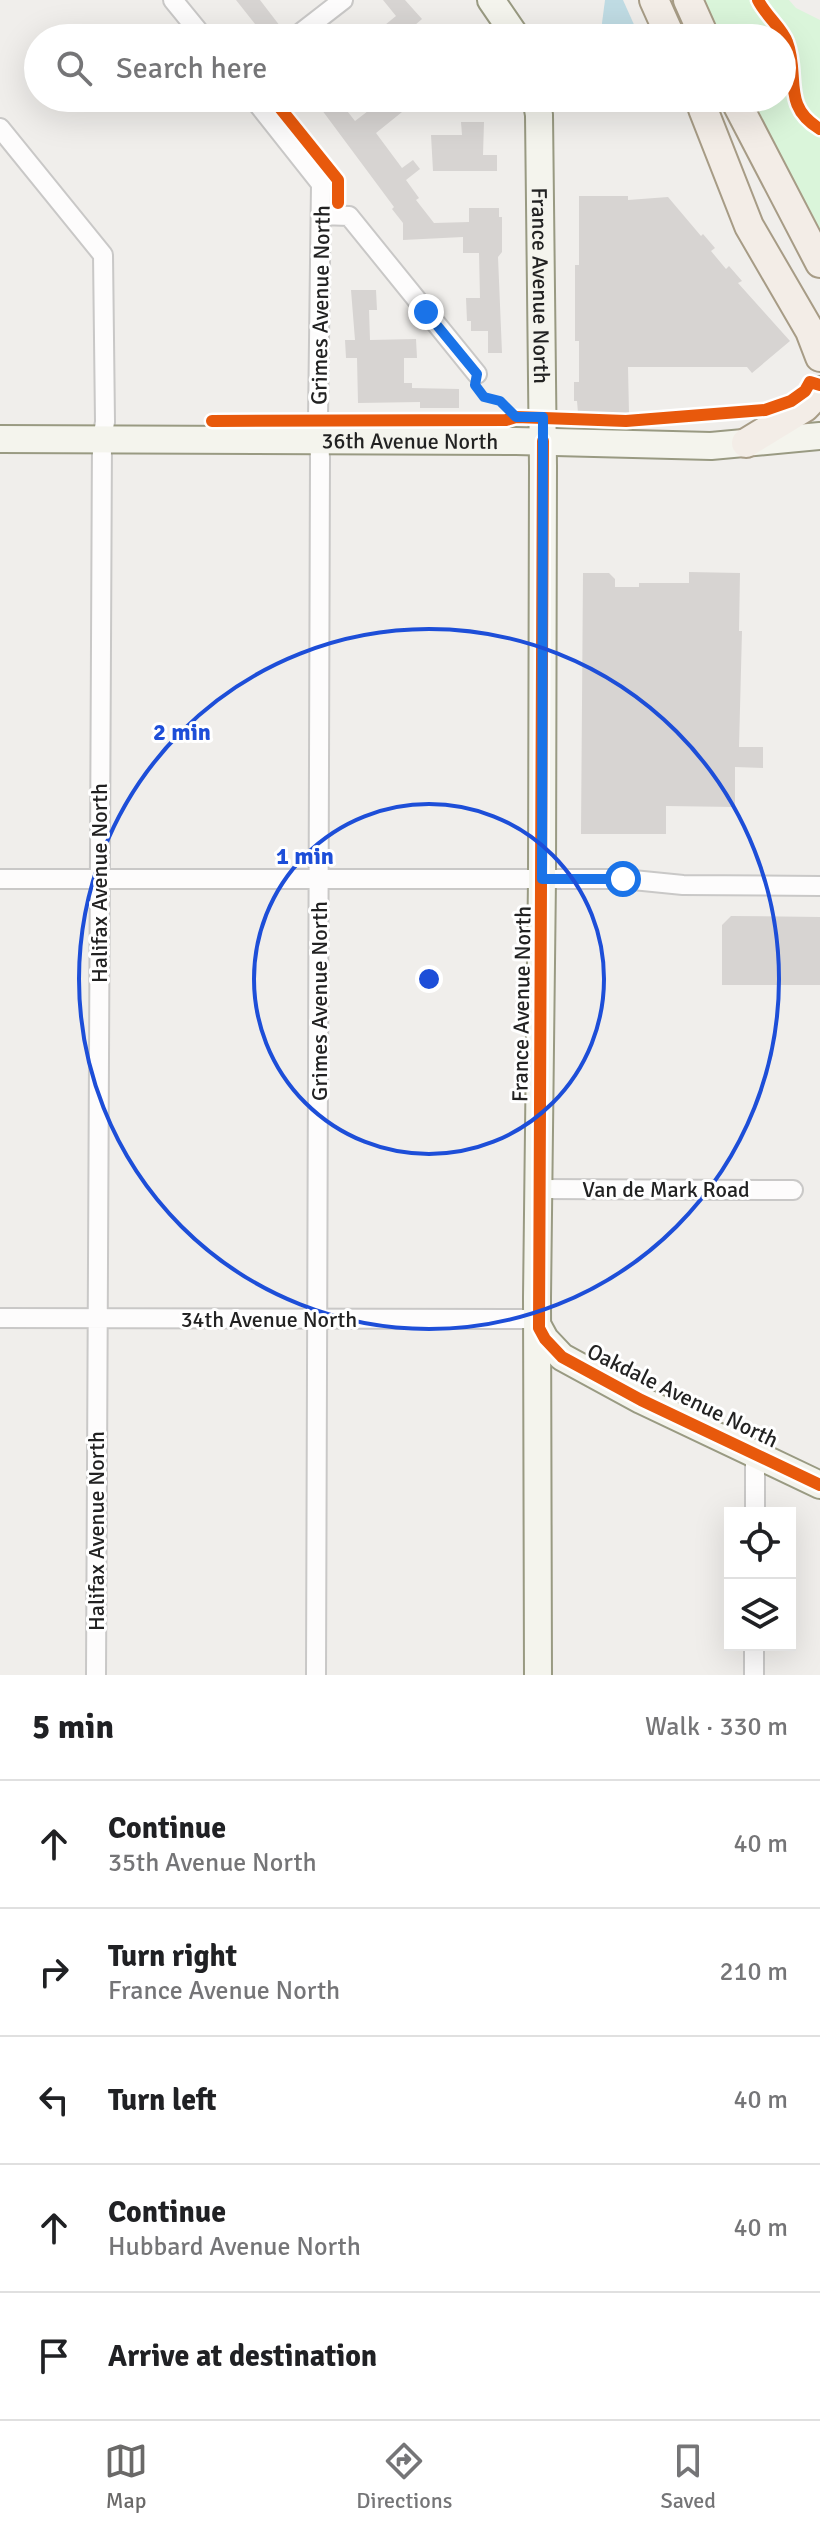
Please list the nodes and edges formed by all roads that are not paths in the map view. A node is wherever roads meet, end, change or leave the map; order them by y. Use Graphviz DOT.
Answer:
graph roads {
  1 [pos="173,0"];
  2 [pos="343,0"];
  3 [pos="654,0"];
  4 [pos="688,0"];
  5 [pos="500,3"];
  6 [pos="193,24"];
  7 [pos="312,24"];
  8 [pos="510,24"];
  9 [pos="665,24"];
  10 [pos="699,24"];
  11 [pos="264,112"];
  12 [pos="538,112"];
  13 [pos="705,112"];
  14 [pos="706,112"];
  15 [pos="741,112"];
  16 [pos="0,128"];
  17 [pos="321,215"];
  18 [pos="820,263"];
  19 [pos="820,322"];
  20 [pos="820,357"];
  21 [pos="477,374"];
  22 [pos="820,391"];
  23 [pos="820,436"];
  24 [pos="0,439"];
  25 [pos="102,439"];
  26 [pos="319,439"];
  27 [pos="543,441"];
  28 [pos="746,443"];
  29 [pos="0,879"];
  30 [pos="99,879"];
  31 [pos="320,879"];
  32 [pos="542,879"];
  33 [pos="820,886"];
  34 [pos="539,1189"];
  35 [pos="793,1190"];
  36 [pos="0,1318"];
  37 [pos="98,1318"];
  38 [pos="318,1320"];
  39 [pos="538,1323"];
  40 [pos="755,1453"];
  41 [pos="820,1485"];
  42 [pos="755,1507"];
  43 [pos="754,1651"];
  44 [pos="96,1675"];
  45 [pos="316,1675"];
  46 [pos="538,1675"];
  47 [pos="754,1675"];
  1 -- 6 [label="street"];
  2 -- 7 [label="street"];
  3 -- 9 [label="main road"];
  4 -- 10 [label="main road"];
  5 -- 8 [label="street"];
  11 -- 17 [label="street, Grimes Avenue North"];
  12 -- 27 [label="street, France Avenue North"];
  13 -- 20 [label="main road"];
  14 -- 19 [label="main road"];
  15 -- 18 [label="main road"];
  16 -- 25 [label="street, Halifax Avenue North"];
  17 -- 21 [label="street"];
  17 -- 26 [label="street, Grimes Avenue North"];
  22 -- 28 [label="main road"];
  23 -- 28 [label="street, 36th Avenue North"];
  24 -- 25 [label="street, 36th Avenue North"];
  25 -- 26 [label="street, 36th Avenue North"];
  25 -- 30 [label="street, Halifax Avenue North"];
  26 -- 27 [label="street, 36th Avenue North"];
  26 -- 31 [label="street, Grimes Avenue North"];
  27 -- 28 [label="street, 36th Avenue North"];
  27 -- 32 [label="street, France Avenue North"];
  29 -- 30 [label="street"];
  30 -- 31 [label="street"];
  30 -- 37 [label="street, Halifax Avenue North"];
  31 -- 32 [label="street"];
  31 -- 38 [label="street, Grimes Avenue North"];
  32 -- 33 [label="street"];
  32 -- 34 [label="street, France Avenue North"];
  34 -- 35 [label="street, Van de Mark Road"];
  34 -- 39 [label="street, France Avenue North"];
  36 -- 37 [label="street, 34th Avenue North"];
  37 -- 38 [label="street, 34th Avenue North"];
  37 -- 44 [label="street, Halifax Avenue North"];
  38 -- 39 [label="street, 34th Avenue North"];
  38 -- 45 [label="street, Grimes Avenue North"];
  39 -- 40 [label="street, Oakdale Avenue North"];
  39 -- 46 [label="street, France Avenue North"];
  40 -- 41 [label="street, Oakdale Avenue North"];
  40 -- 42 [label="street"];
  43 -- 47 [label="street"];
}
